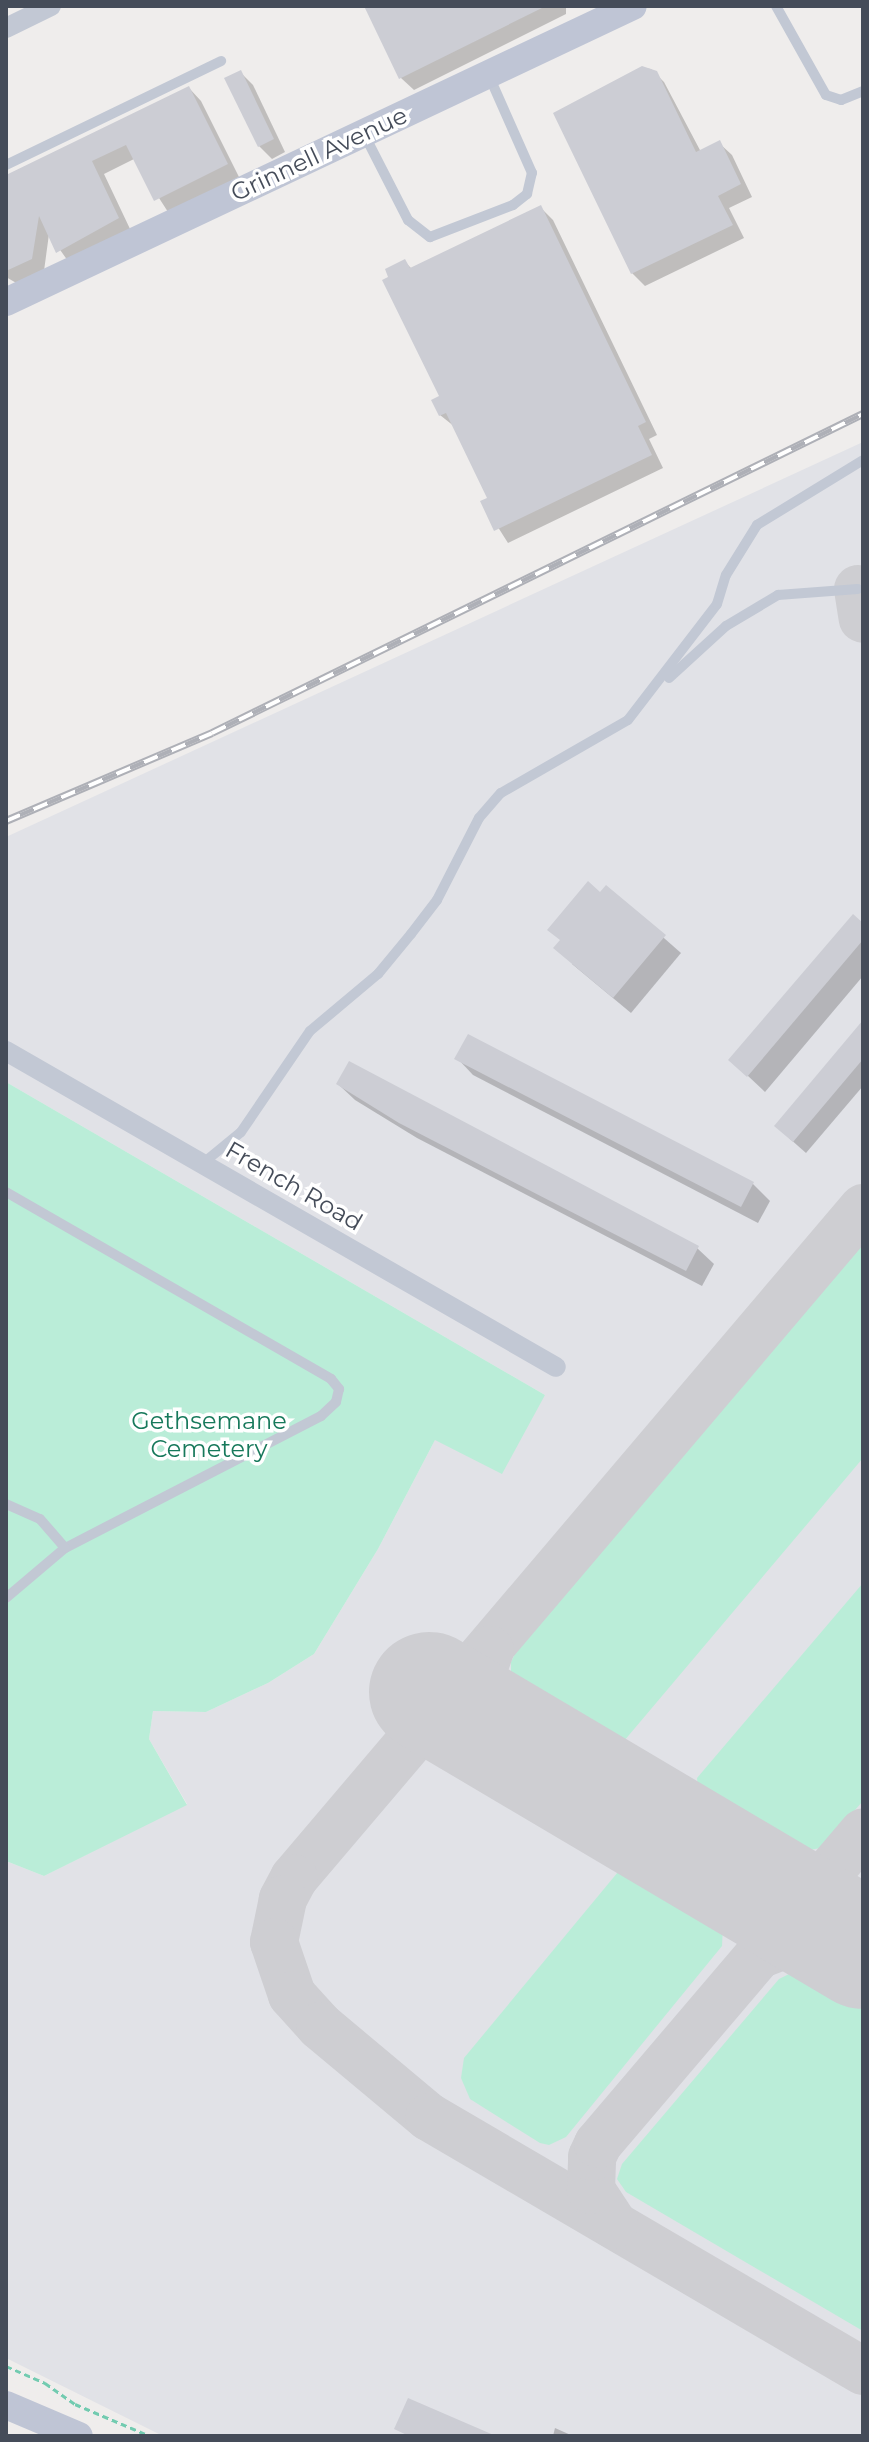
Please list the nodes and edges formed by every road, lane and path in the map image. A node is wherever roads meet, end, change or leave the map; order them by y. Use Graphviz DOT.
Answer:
graph roads {
  1 [pos="51,6"];
  2 [pos="633,6"];
  3 [pos="776,6"];
  4 [pos="6,28"];
  5 [pos="221,61"];
  6 [pos="488,74"];
  7 [pos="863,91"];
  8 [pos="363,133"];
  9 [pos="6,165"];
  10 [pos="6,302"];
  11 [pos="863,460"];
  12 [pos="858,589"];
  13 [pos="652,694"];
  14 [pos="6,1051"];
  15 [pos="202,1164"];
  16 [pos="6,1192"];
  17 [pos="556,1367"];
  18 [pos="6,1504"];
  19 [pos="65,1548"];
  20 [pos="6,1598"];
  21 [pos="6,2366"];
  22 [pos="6,2405"];
  23 [pos="79,2436"];
  24 [pos="150,2436"];
  1 -- 4 [label="street"];
  2 -- 6 [label="street, Grinnell Avenue"];
  3 -- 7 [label="lane"];
  5 -- 9 [label="lane"];
  6 -- 8 [label="street, Grinnell Avenue"];
  6 -- 8 [label="lane"];
  8 -- 10 [label="street, Grinnell Avenue"];
  11 -- 13 [label="lane"];
  12 -- 13 [label="lane"];
  13 -- 15 [label="lane"];
  14 -- 15 [label="street, French Road"];
  15 -- 17 [label="street, French Road"];
  16 -- 19 [label="lane"];
  18 -- 19 [label="lane"];
  19 -- 20 [label="lane"];
  21 -- 24 [label="path"];
  22 -- 23 [label="street"];
}
